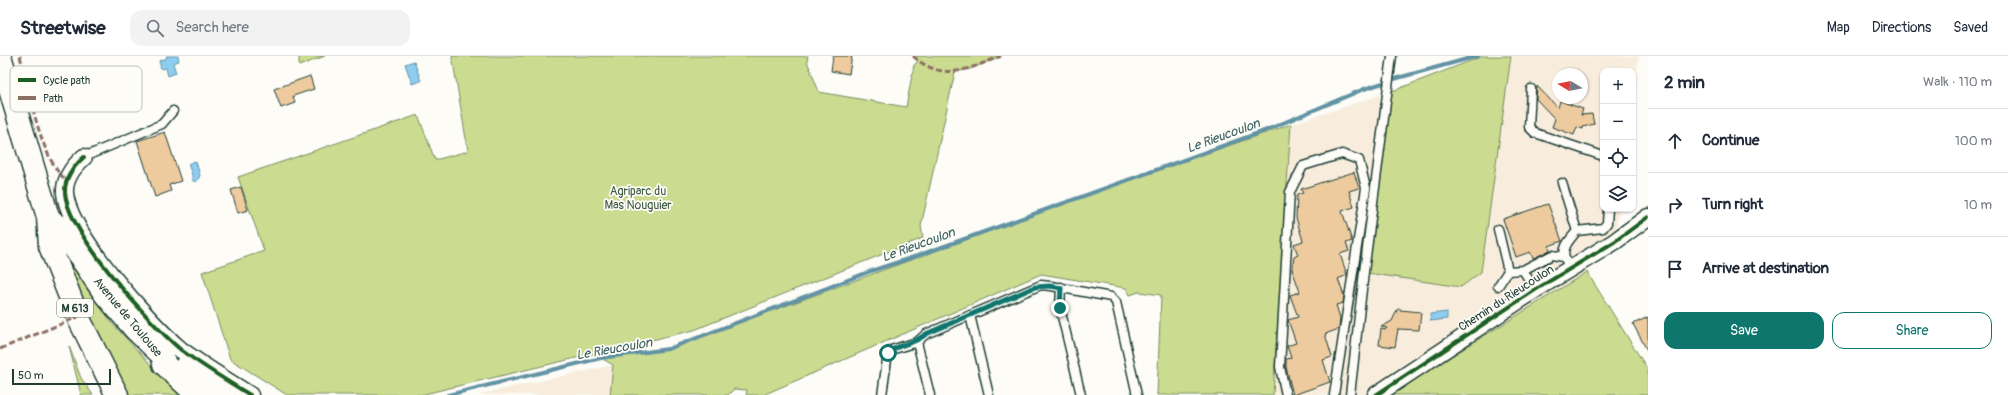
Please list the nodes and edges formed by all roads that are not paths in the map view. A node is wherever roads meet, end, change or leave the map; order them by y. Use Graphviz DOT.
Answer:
graph roads {
  1 [pos="0,56"];
  2 [pos="1392,56"];
  3 [pos="10,90"];
  4 [pos="1531,90"];
  5 [pos="17,112"];
  6 [pos="173,112"];
  7 [pos="1600,155"];
  8 [pos="84,157"];
  9 [pos="1562,182"];
  10 [pos="1608,212"];
  11 [pos="48,217"];
  12 [pos="1648,217"];
  13 [pos="1498,229"];
  14 [pos="1577,231"];
  15 [pos="1567,263"];
  16 [pos="1508,270"];
  17 [pos="1524,270"];
  18 [pos="1498,286"];
  19 [pos="1061,288"];
  20 [pos="1535,290"];
  21 [pos="970,315"];
  22 [pos="917,342"];
  23 [pos="163,356"];
  24 [pos="1335,394"];
  25 [pos="117,395"];
  26 [pos="197,395"];
  27 [pos="224,395"];
  28 [pos="250,395"];
  29 [pos="882,395"];
  30 [pos="930,395"];
  31 [pos="989,395"];
  32 [pos="1081,395"];
  33 [pos="1137,395"];
  34 [pos="1286,395"];
  35 [pos="1350,395"];
  36 [pos="1376,395"];
  1 -- 3 [label="main road, Avenue de Toulouse / M 613"];
  2 -- 35 [label="lane"];
  4 -- 7 [label="lane"];
  5 -- 11 [label="main road, Avenue de Toulouse / M 613"];
  6 -- 8 [label="lane"];
  8 -- 28 [label="street"];
  9 -- 14 [label="lane"];
  10 -- 14 [label="lane"];
  11 -- 23 [label="main road, Avenue de Toulouse / M 613"];
  11 -- 25 [label="main road, Avenue de Toulouse / M 613"];
  12 -- 15 [label="street, Chemin du Rieucoulon"];
  13 -- 16 [label="lane"];
  14 -- 15 [label="lane"];
  15 -- 17 [label="lane"];
  15 -- 20 [label="street, Chemin du Rieucoulon"];
  16 -- 17 [label="lane"];
  16 -- 18 [label="lane"];
  17 -- 20 [label="lane"];
  19 -- 21 [label="lane"];
  19 -- 32 [label="lane"];
  19 -- 33 [label="lane"];
  20 -- 36 [label="street, Chemin du Rieucoulon"];
  21 -- 22 [label="lane"];
  21 -- 31 [label="lane"];
  22 -- 29 [label="lane"];
  22 -- 30 [label="lane"];
  23 -- 26 [label="main road, Avenue de Toulouse / M 613"];
  23 -- 27 [label="main road"];
  24 -- 34 [label="lane"];
}
